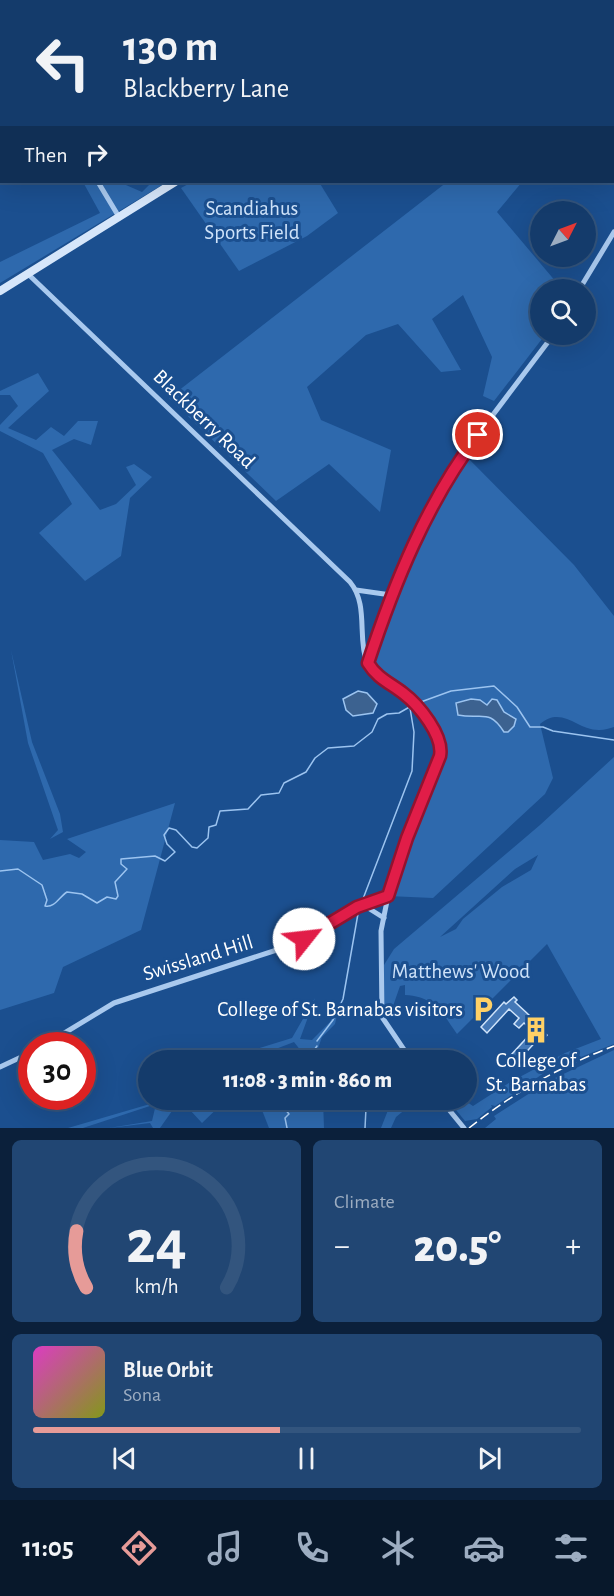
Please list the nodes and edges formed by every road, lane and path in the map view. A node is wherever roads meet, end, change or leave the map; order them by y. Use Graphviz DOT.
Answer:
graph roads {
  1 [pos="99,183"];
  2 [pos="173,183"];
  3 [pos="119,217"];
  4 [pos="614,232"];
  5 [pos="28,273"];
  6 [pos="586,279"];
  7 [pos="0,291"];
  8 [pos="546,345"];
  9 [pos="356,590"];
  10 [pos="391,595"];
  11 [pos="368,663"];
  12 [pos="388,896"];
  13 [pos="364,906"];
  14 [pos="384,918"];
  15 [pos="66,1032"];
  16 [pos="404,1050"];
  17 [pos="18,1059"];
  18 [pos="0,1067"];
  19 [pos="449,1110"];
  20 [pos="464,1128"];
  1 -- 3 [label="street"];
  2 -- 3 [label="street"];
  3 -- 5 [label="street"];
  4 -- 6 [label="street"];
  5 -- 7 [label="street"];
  5 -- 9 [label="street, Blackberry Road"];
  8 -- 10 [label="street"];
  9 -- 10 [label="street"];
  9 -- 11 [label="street"];
  10 -- 11 [label="street"];
  11 -- 12 [label="street"];
  12 -- 13 [label="street, Swissland Hill"];
  12 -- 14 [label="street"];
  13 -- 14 [label="street"];
  13 -- 15 [label="street, Swissland Hill"];
  14 -- 16 [label="street"];
  17 -- 18 [label="street"];
  19 -- 20 [label="street"];
}
